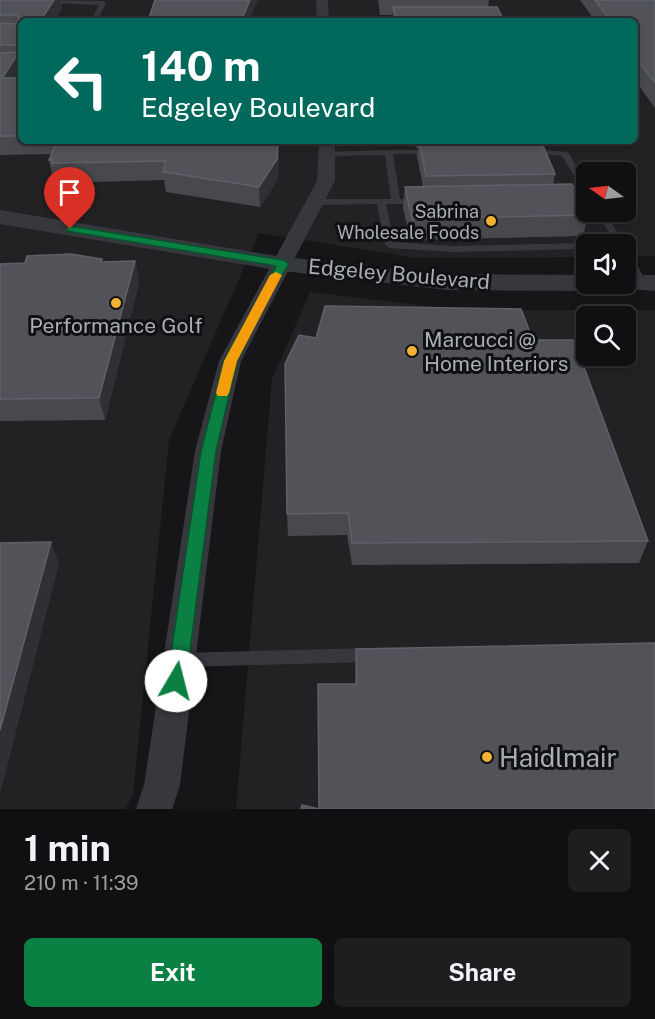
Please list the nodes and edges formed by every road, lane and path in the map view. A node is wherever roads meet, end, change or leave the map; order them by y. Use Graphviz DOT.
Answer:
graph roads {
  1 [pos="322,0"];
  2 [pos="33,2"];
  3 [pos="96,18"];
  4 [pos="322,18"];
  5 [pos="327,148"];
  6 [pos="526,150"];
  7 [pos="389,152"];
  8 [pos="446,152"];
  9 [pos="576,172"];
  10 [pos="551,200"];
  11 [pos="576,200"];
  12 [pos="432,201"];
  13 [pos="315,202"];
  14 [pos="381,202"];
  15 [pos="396,202"];
  16 [pos="0,218"];
  17 [pos="576,246"];
  18 [pos="283,264"];
  19 [pos="576,283"];
  20 [pos="393,655"];
  21 [pos="179,660"];
  22 [pos="154,809"];
  1 -- 4 [label="street"];
  2 -- 3 [label="lane"];
  5 -- 7 [label="lane"];
  5 -- 13 [label="street"];
  6 -- 9 [label="lane"];
  7 -- 8 [label="lane"];
  7 -- 15 [label="lane"];
  10 -- 11 [label="lane"];
  12 -- 15 [label="lane"];
  13 -- 14 [label="lane"];
  13 -- 18 [label="street"];
  14 -- 15 [label="lane"];
  14 -- 17 [label="lane"];
  16 -- 18 [label="street, Edgeley Boulevard"];
  18 -- 19 [label="street, Edgeley Boulevard"];
  18 -- 21 [label="street"];
  20 -- 21 [label="lane"];
  21 -- 22 [label="street"];
}
